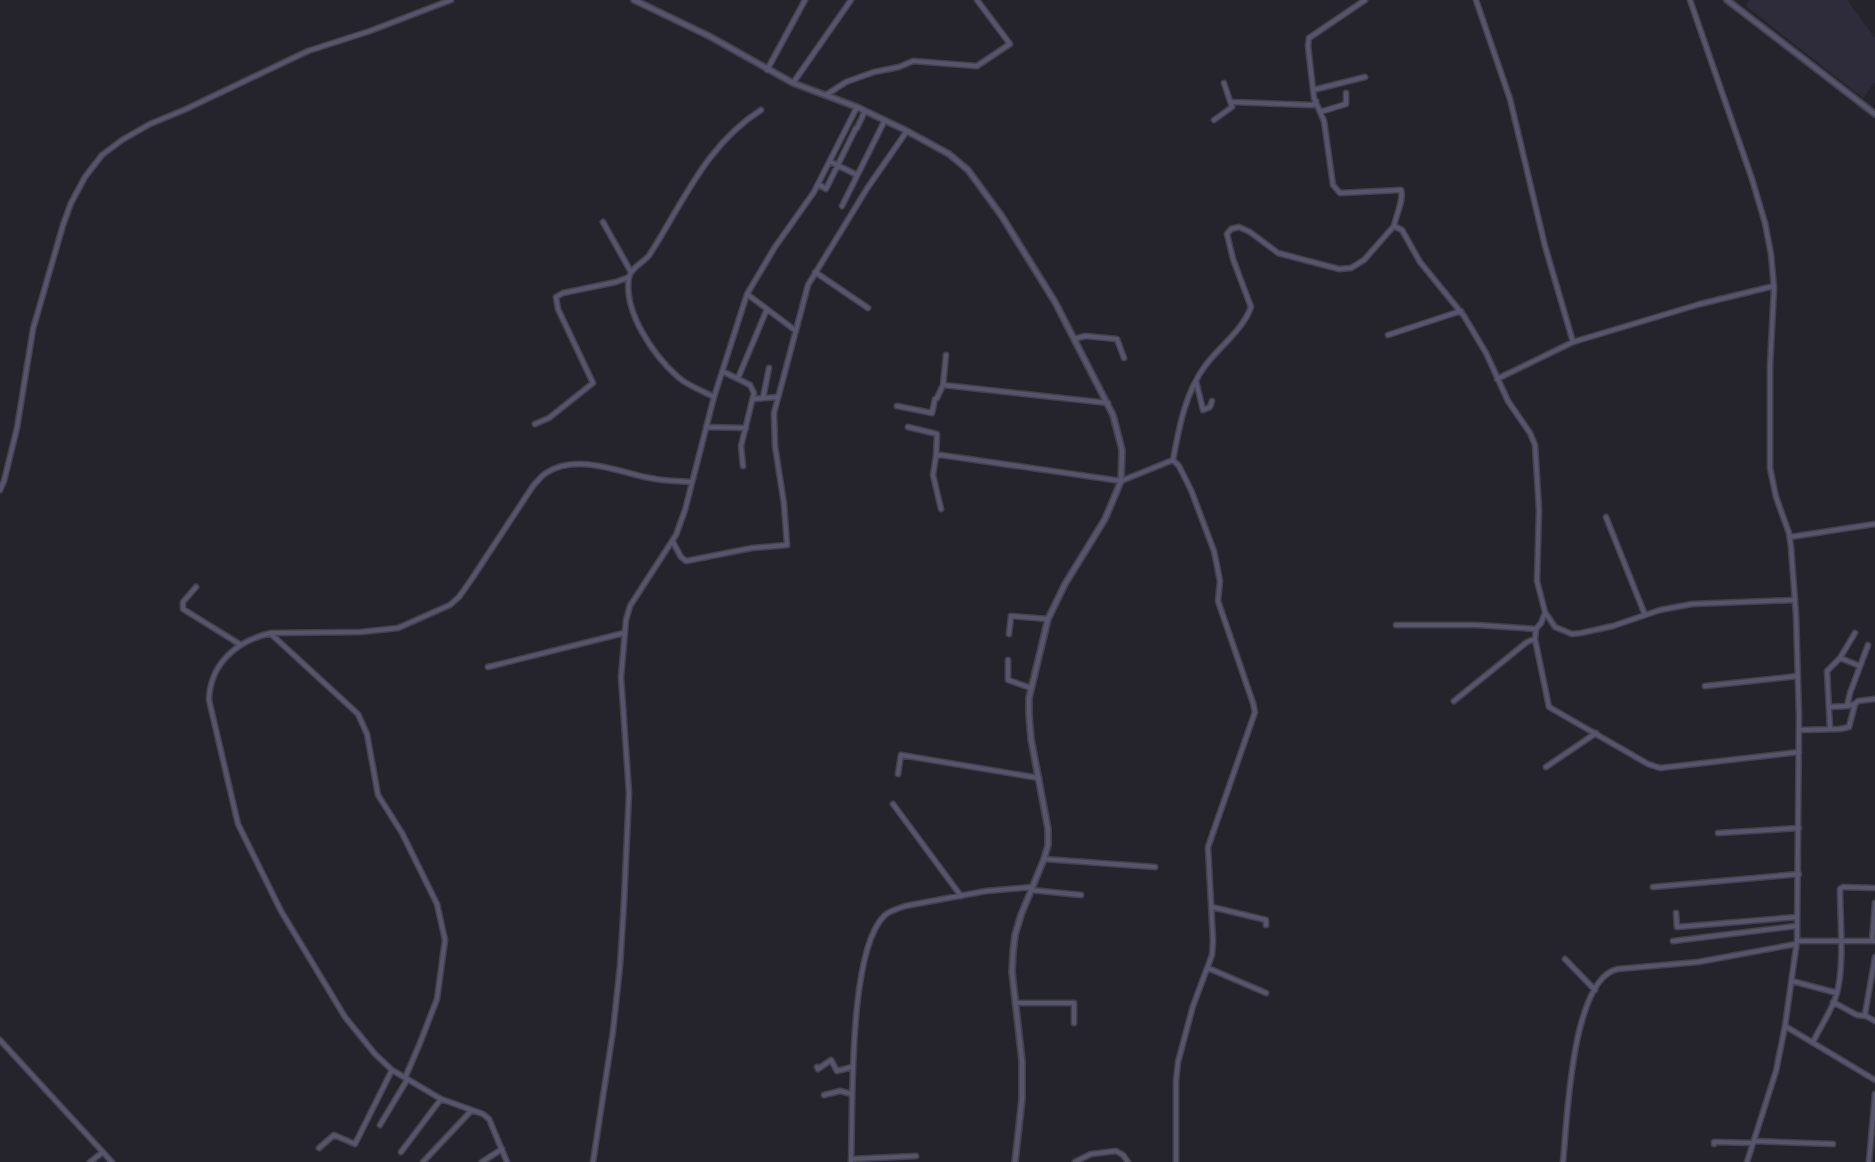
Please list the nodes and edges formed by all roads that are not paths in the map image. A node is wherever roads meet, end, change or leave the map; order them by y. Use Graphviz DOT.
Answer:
graph roads {
  1 [pos="451,0"];
  2 [pos="634,0"];
  3 [pos="805,0"];
  4 [pos="850,0"];
  5 [pos="977,0"];
  6 [pos="1365,0"];
  7 [pos="1476,0"];
  8 [pos="1690,0"];
  9 [pos="1727,0"];
  10 [pos="767,70"];
  11 [pos="1365,76"];
  12 [pos="793,83"];
  13 [pos="1224,83"];
  14 [pos="1313,90"];
  15 [pos="1346,93"];
  16 [pos="825,95"];
  17 [pos="1316,101"];
  18 [pos="1231,102"];
  19 [pos="857,107"];
  20 [pos="761,110"];
  21 [pos="865,111"];
  22 [pos="1320,112"];
  23 [pos="1875,114"];
  24 [pos="885,120"];
  25 [pos="1214,120"];
  26 [pos="849,124"];
  27 [pos="856,128"];
  28 [pos="907,131"];
  29 [pos="831,162"];
  30 [pos="838,165"];
  31 [pos="857,176"];
  32 [pos="818,184"];
  33 [pos="842,206"];
  34 [pos="603,222"];
  35 [pos="1394,226"];
  36 [pos="815,272"];
  37 [pos="631,274"];
  38 [pos="1774,286"];
  39 [pos="747,294"];
  40 [pos="868,308"];
  41 [pos="767,309"];
  42 [pos="1461,311"];
  43 [pos="796,330"];
  44 [pos="1388,335"];
  45 [pos="1074,339"];
  46 [pos="1573,342"];
  47 [pos="946,355"];
  48 [pos="1124,358"];
  49 [pos="769,368"];
  50 [pos="724,372"];
  51 [pos="738,378"];
  52 [pos="1497,379"];
  53 [pos="1196,381"];
  54 [pos="943,385"];
  55 [pos="714,397"];
  56 [pos="778,397"];
  57 [pos="763,398"];
  58 [pos="753,399"];
  59 [pos="1212,400"];
  60 [pos="1108,403"];
  61 [pos="897,406"];
  62 [pos="535,424"];
  63 [pos="706,427"];
  64 [pos="908,427"];
  65 [pos="746,428"];
  66 [pos="936,456"];
  67 [pos="1173,460"];
  68 [pos="743,466"];
  69 [pos="1121,481"];
  70 [pos="691,482"];
  71 [pos="0,490"];
  72 [pos="941,508"];
  73 [pos="1606,517"];
  74 [pos="1875,524"];
  75 [pos="1789,537"];
  76 [pos="673,541"];
  77 [pos="196,586"];
  78 [pos="1795,600"];
  79 [pos="1545,612"];
  80 [pos="1645,615"];
  81 [pos="1048,619"];
  82 [pos="1396,625"];
  83 [pos="1536,629"];
  84 [pos="271,633"];
  85 [pos="624,633"];
  86 [pos="1855,633"];
  87 [pos="1009,634"];
  88 [pos="1535,639"];
  89 [pos="241,645"];
  90 [pos="1868,645"];
  91 [pos="1840,658"];
  92 [pos="1008,660"];
  93 [pos="1860,666"];
  94 [pos="488,667"];
  95 [pos="1798,676"];
  96 [pos="1705,686"];
  97 [pos="1031,688"];
  98 [pos="1875,699"];
  99 [pos="1454,701"];
  100 [pos="1855,704"];
  101 [pos="1847,706"];
  102 [pos="1829,707"];
  103 [pos="1830,729"];
  104 [pos="1799,730"];
  105 [pos="1596,733"];
  106 [pos="1799,752"];
  107 [pos="1546,767"];
  108 [pos="898,774"];
  109 [pos="1039,778"];
  110 [pos="892,804"];
  111 [pos="1799,828"];
  112 [pos="1718,832"];
  113 [pos="1044,860"];
  114 [pos="1155,867"];
  115 [pos="1798,874"];
  116 [pos="1653,887"];
  117 [pos="1031,888"];
  118 [pos="1875,888"];
  119 [pos="1081,895"];
  120 [pos="961,896"];
  121 [pos="1875,903"];
  122 [pos="1212,907"];
  123 [pos="1676,914"];
  124 [pos="1797,917"];
  125 [pos="1266,925"];
  126 [pos="1796,926"];
  127 [pos="1673,941"];
  128 [pos="1874,941"];
  129 [pos="1841,942"];
  130 [pos="1796,943"];
  131 [pos="1875,957"];
  132 [pos="1565,959"];
  133 [pos="1208,968"];
  134 [pos="1792,981"];
  135 [pos="1595,990"];
  136 [pos="1266,993"];
  137 [pos="1837,993"];
  138 [pos="1833,1002"];
  139 [pos="1015,1003"];
  140 [pos="1866,1016"];
  141 [pos="1875,1021"];
  142 [pos="1074,1023"];
  143 [pos="1785,1026"];
  144 [pos="0,1040"];
  145 [pos="1813,1042"];
  146 [pos="817,1067"];
  147 [pos="852,1067"];
  148 [pos="392,1070"];
  149 [pos="1874,1077"];
  150 [pos="406,1079"];
  151 [pos="852,1094"];
  152 [pos="1875,1094"];
  153 [pos="824,1095"];
  154 [pos="441,1099"];
  155 [pos="473,1111"];
  156 [pos="380,1125"];
  157 [pos="1753,1142"];
  158 [pos="1714,1144"];
  159 [pos="1833,1144"];
  160 [pos="319,1148"];
  161 [pos="502,1149"];
  162 [pos="103,1152"];
  163 [pos="401,1152"];
  164 [pos="916,1156"];
  165 [pos="851,1160"];
  166 [pos="90,1162"];
  167 [pos="112,1162"];
  168 [pos="424,1162"];
  169 [pos="482,1162"];
  170 [pos="507,1162"];
  171 [pos="592,1162"];
  172 [pos="1015,1162"];
  173 [pos="1075,1162"];
  174 [pos="1128,1162"];
  175 [pos="1176,1162"];
  176 [pos="1563,1162"];
  177 [pos="1746,1162"];
  178 [pos="1869,1162"];
  1 -- 71 [label="street"];
  2 -- 10 [label="street"];
  3 -- 10 [label="street"];
  4 -- 12 [label="street"];
  5 -- 16 [label="street"];
  6 -- 14 [label="street"];
  7 -- 46 [label="street"];
  8 -- 38 [label="street"];
  9 -- 23 [label="street"];
  10 -- 12 [label="street"];
  11 -- 14 [label="street"];
  12 -- 16 [label="street"];
  13 -- 18 [label="street"];
  14 -- 17 [label="street"];
  15 -- 22 [label="street"];
  16 -- 19 [label="street"];
  17 -- 18 [label="street"];
  17 -- 22 [label="street"];
  18 -- 25 [label="street"];
  19 -- 21 [label="street"];
  19 -- 26 [label="street"];
  20 -- 37 [label="street"];
  21 -- 24 [label="street"];
  21 -- 27 [label="street"];
  22 -- 35 [label="street"];
  24 -- 28 [label="street"];
  24 -- 31 [label="street"];
  26 -- 27 [label="street"];
  26 -- 29 [label="street"];
  27 -- 30 [label="street"];
  28 -- 36 [label="street"];
  28 -- 45 [label="street"];
  29 -- 30 [label="street"];
  29 -- 32 [label="street"];
  30 -- 31 [label="street"];
  30 -- 32 [label="street"];
  31 -- 33 [label="street"];
  32 -- 39 [label="street"];
  34 -- 37 [label="street"];
  35 -- 42 [label="street"];
  35 -- 53 [label="street"];
  36 -- 40 [label="street"];
  36 -- 43 [label="street"];
  37 -- 55 [label="street"];
  37 -- 62 [label="street"];
  38 -- 46 [label="street"];
  38 -- 75 [label="street"];
  39 -- 41 [label="street"];
  39 -- 50 [label="street"];
  41 -- 43 [label="street"];
  41 -- 51 [label="street"];
  42 -- 44 [label="street"];
  42 -- 52 [label="street"];
  43 -- 56 [label="street"];
  45 -- 48 [label="street"];
  45 -- 60 [label="street"];
  46 -- 52 [label="street"];
  47 -- 54 [label="street"];
  49 -- 57 [label="street"];
  50 -- 51 [label="street"];
  50 -- 55 [label="street"];
  51 -- 58 [label="street"];
  52 -- 79 [label="street"];
  53 -- 59 [label="street"];
  53 -- 67 [label="street"];
  54 -- 60 [label="street"];
  54 -- 61 [label="street"];
  55 -- 63 [label="street"];
  56 -- 57 [label="street"];
  56 -- 76 [label="street"];
  57 -- 58 [label="street"];
  58 -- 65 [label="street"];
  60 -- 69 [label="street"];
  63 -- 65 [label="street"];
  63 -- 70 [label="street"];
  64 -- 66 [label="street"];
  65 -- 68 [label="street"];
  66 -- 69 [label="street"];
  66 -- 72 [label="street"];
  67 -- 69 [label="street"];
  67 -- 122 [label="street"];
  69 -- 81 [label="street"];
  70 -- 76 [label="street"];
  70 -- 84 [label="street"];
  73 -- 80 [label="street"];
  74 -- 75 [label="street"];
  75 -- 78 [label="street"];
  76 -- 85 [label="street"];
  77 -- 89 [label="street"];
  78 -- 80 [label="street"];
  78 -- 95 [label="street"];
  79 -- 80 [label="street"];
  79 -- 83 [label="street"];
  81 -- 87 [label="street"];
  81 -- 97 [label="street"];
  82 -- 83 [label="street"];
  83 -- 88 [label="street"];
  84 -- 89 [label="street"];
  84 -- 150 [label="street"];
  85 -- 94 [label="street"];
  85 -- 171 [label="street"];
  86 -- 91 [label="street"];
  88 -- 99 [label="street"];
  88 -- 105 [label="street"];
  89 -- 148 [label="street"];
  90 -- 93 [label="street"];
  91 -- 93 [label="street"];
  91 -- 102 [label="street"];
  92 -- 97 [label="street"];
  93 -- 101 [label="street"];
  95 -- 96 [label="street"];
  95 -- 104 [label="street"];
  97 -- 109 [label="street"];
  98 -- 100 [label="street"];
  100 -- 101 [label="street"];
  100 -- 103 [label="street"];
  101 -- 102 [label="street"];
  102 -- 103 [label="street"];
  103 -- 104 [label="street"];
  104 -- 106 [label="street"];
  105 -- 106 [label="street"];
  105 -- 107 [label="street"];
  106 -- 111 [label="street"];
  108 -- 109 [label="street"];
  109 -- 113 [label="street"];
  110 -- 120 [label="street"];
  111 -- 112 [label="street"];
  111 -- 115 [label="street"];
  113 -- 114 [label="street"];
  113 -- 117 [label="street"];
  115 -- 116 [label="street"];
  115 -- 124 [label="street"];
  117 -- 119 [label="street"];
  117 -- 120 [label="street"];
  117 -- 139 [label="street"];
  118 -- 129 [label="street"];
  120 -- 147 [label="street"];
  121 -- 128 [label="street"];
  122 -- 125 [label="street"];
  122 -- 133 [label="street"];
  123 -- 124 [label="street"];
  124 -- 126 [label="street"];
  126 -- 127 [label="street"];
  126 -- 130 [label="street"];
  128 -- 129 [label="street"];
  129 -- 130 [label="street"];
  129 -- 137 [label="street"];
  130 -- 134 [label="street"];
  130 -- 135 [label="street"];
  131 -- 140 [label="street"];
  132 -- 135 [label="street"];
  133 -- 136 [label="street"];
  133 -- 175 [label="street"];
  134 -- 137 [label="street"];
  134 -- 143 [label="street"];
  135 -- 176 [label="street"];
  137 -- 138 [label="street"];
  138 -- 140 [label="street"];
  138 -- 145 [label="street"];
  139 -- 142 [label="street"];
  139 -- 172 [label="street"];
  140 -- 141 [label="street"];
  143 -- 145 [label="street"];
  143 -- 157 [label="street"];
  144 -- 162 [label="street"];
  145 -- 149 [label="street"];
  146 -- 147 [label="street"];
  147 -- 151 [label="street"];
  148 -- 150 [label="street"];
  148 -- 160 [label="street"];
  150 -- 154 [label="street"];
  150 -- 156 [label="street"];
  151 -- 153 [label="street"];
  151 -- 165 [label="street"];
  152 -- 178 [label="street"];
  154 -- 155 [label="street"];
  154 -- 163 [label="street"];
  155 -- 161 [label="street"];
  155 -- 168 [label="street"];
  157 -- 158 [label="street"];
  157 -- 159 [label="street"];
  157 -- 177 [label="street"];
  161 -- 169 [label="street"];
  161 -- 170 [label="street"];
  162 -- 166 [label="street"];
  162 -- 167 [label="street"];
  164 -- 165 [label="street"];
  173 -- 174 [label="street"];
}
